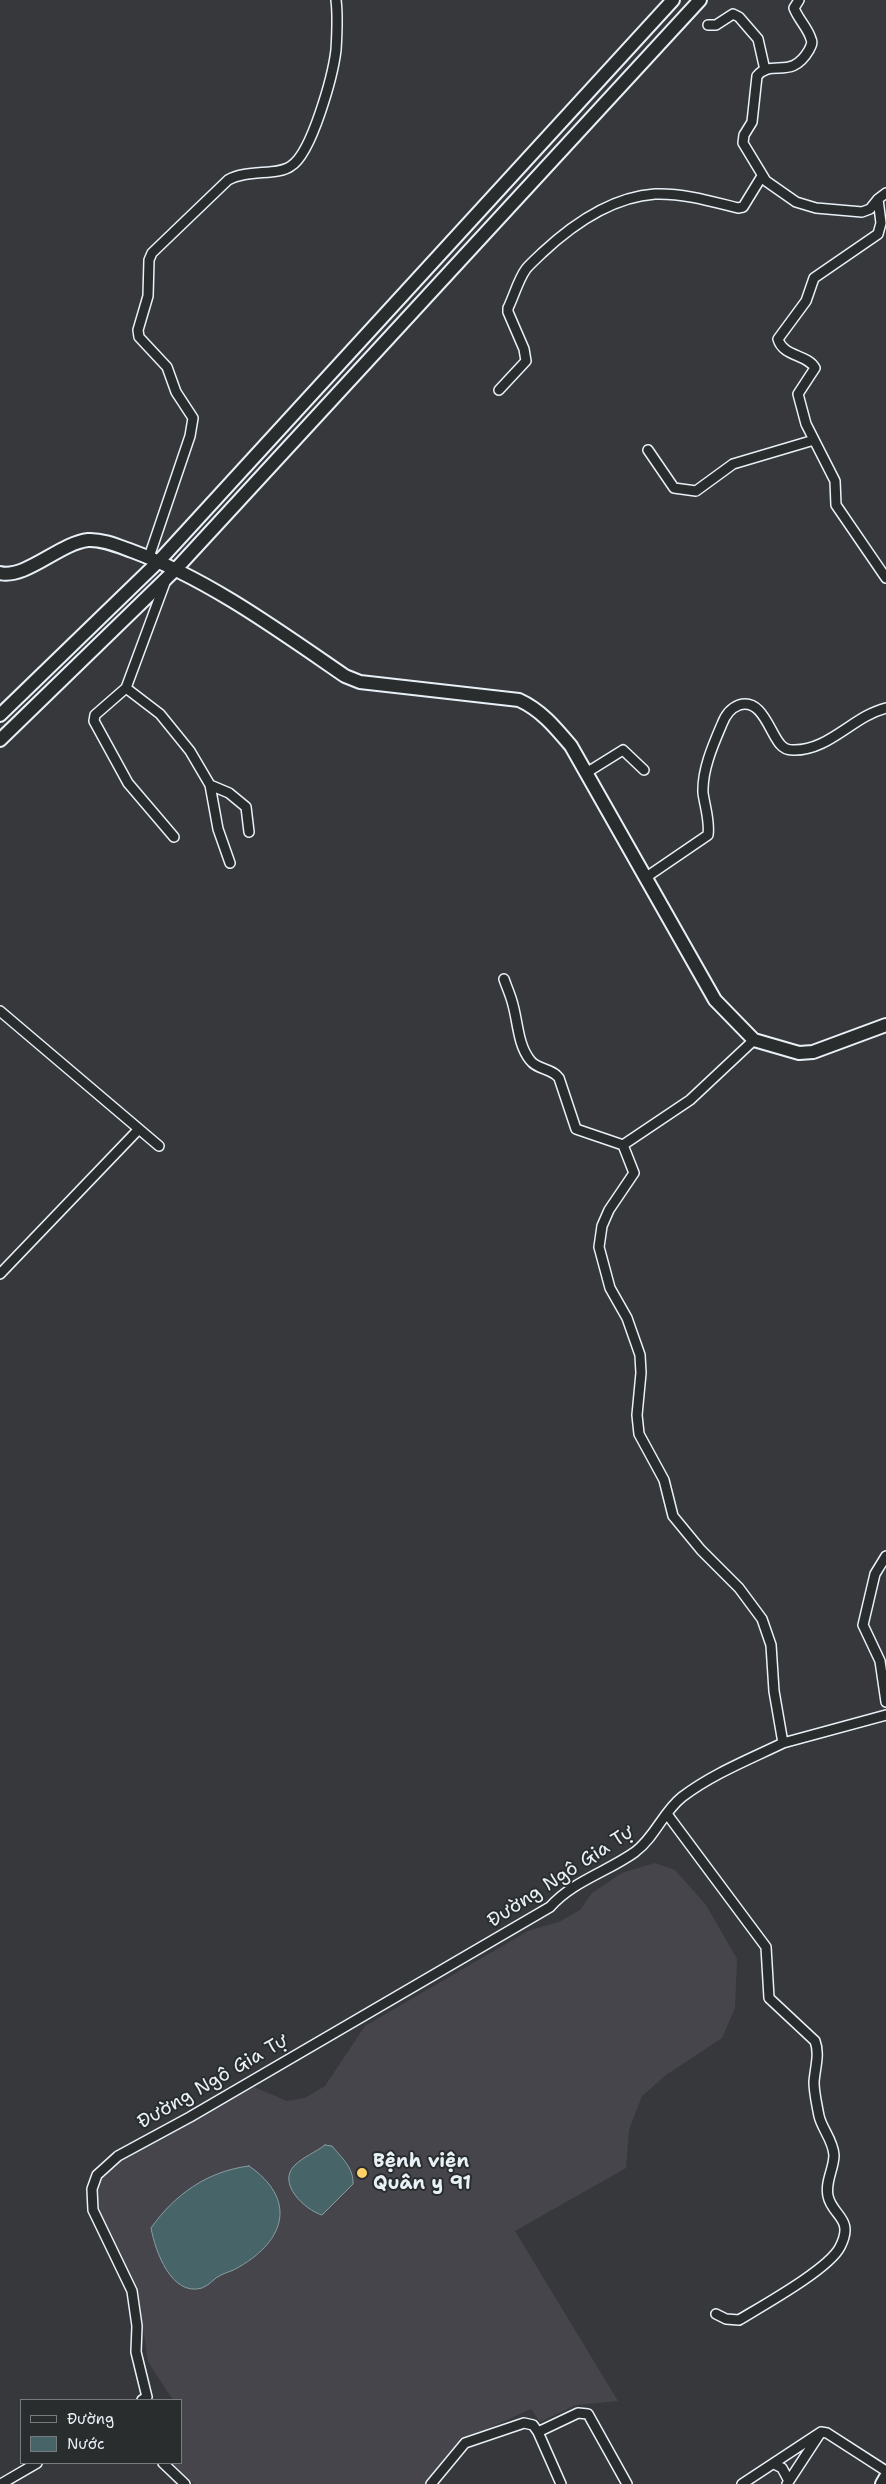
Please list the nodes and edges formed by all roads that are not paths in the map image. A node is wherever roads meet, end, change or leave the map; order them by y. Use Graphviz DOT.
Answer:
graph roads {
  1 [pos="336,0"];
  2 [pos="673,0"];
  3 [pos="700,0"];
  4 [pos="799,0"];
  5 [pos="708,25"];
  6 [pos="764,70"];
  7 [pos="762,176"];
  8 [pos="886,194"];
  9 [pos="878,199"];
  10 [pos="499,390"];
  11 [pos="814,440"];
  12 [pos="648,450"];
  13 [pos="154,559"];
  14 [pos="0,573"];
  15 [pos="171,573"];
  16 [pos="886,578"];
  17 [pos="126,688"];
  18 [pos="886,708"];
  19 [pos="0,715"];
  20 [pos="0,740"];
  21 [pos="644,770"];
  22 [pos="586,773"];
  23 [pos="210,785"];
  24 [pos="249,832"];
  25 [pos="174,837"];
  26 [pos="230,863"];
  27 [pos="645,878"];
  28 [pos="504,979"];
  29 [pos="0,1011"];
  30 [pos="886,1025"];
  31 [pos="754,1040"];
  32 [pos="139,1129"];
  33 [pos="624,1145"];
  34 [pos="159,1146"];
  35 [pos="0,1274"];
  36 [pos="886,1556"];
  37 [pos="886,1702"];
  38 [pos="886,1715"];
  39 [pos="783,1743"];
  40 [pos="667,1814"];
  41 [pos="716,2314"];
  42 [pos="144,2399"];
  43 [pos="538,2432"];
  44 [pos="821,2432"];
  45 [pos="35,2464"];
  46 [pos="164,2464"];
  47 [pos="774,2464"];
  48 [pos="886,2471"];
  49 [pos="886,2477"];
  50 [pos="788,2482"];
  51 [pos="1,2484"];
  52 [pos="185,2484"];
  53 [pos="431,2484"];
  54 [pos="561,2484"];
  55 [pos="627,2484"];
  56 [pos="742,2484"];
  57 [pos="882,2484"];
  1 -- 13 [label="street"];
  2 -- 13 [label="street"];
  3 -- 15 [label="street"];
  4 -- 6 [label="street"];
  5 -- 6 [label="street"];
  6 -- 7 [label="street"];
  7 -- 9 [label="street"];
  7 -- 10 [label="street"];
  8 -- 9 [label="street"];
  9 -- 11 [label="street"];
  11 -- 12 [label="street"];
  11 -- 16 [label="street"];
  13 -- 14 [label="street"];
  13 -- 15 [label="street"];
  13 -- 19 [label="street"];
  15 -- 17 [label="street"];
  15 -- 20 [label="street"];
  15 -- 22 [label="street"];
  17 -- 23 [label="street"];
  17 -- 25 [label="street"];
  18 -- 27 [label="street"];
  21 -- 22 [label="street"];
  22 -- 27 [label="street"];
  23 -- 24 [label="street"];
  23 -- 26 [label="street"];
  27 -- 31 [label="street"];
  28 -- 33 [label="street"];
  29 -- 32 [label="street"];
  30 -- 31 [label="street"];
  31 -- 33 [label="street"];
  32 -- 34 [label="street"];
  32 -- 35 [label="street"];
  33 -- 39 [label="street"];
  36 -- 37 [label="street"];
  38 -- 39 [label="street, Đường Ngô Gia Tự"];
  39 -- 40 [label="street, Đường Ngô Gia Tự"];
  40 -- 41 [label="street"];
  40 -- 42 [label="street, Đường Ngô Gia Tự"];
  43 -- 53 [label="street"];
  43 -- 54 [label="street"];
  43 -- 55 [label="street"];
  44 -- 47 [label="street"];
  44 -- 48 [label="street"];
  44 -- 50 [label="street"];
  45 -- 51 [label="street"];
  46 -- 52 [label="street"];
  47 -- 50 [label="street"];
  47 -- 56 [label="street"];
  49 -- 57 [label="street"];
}
